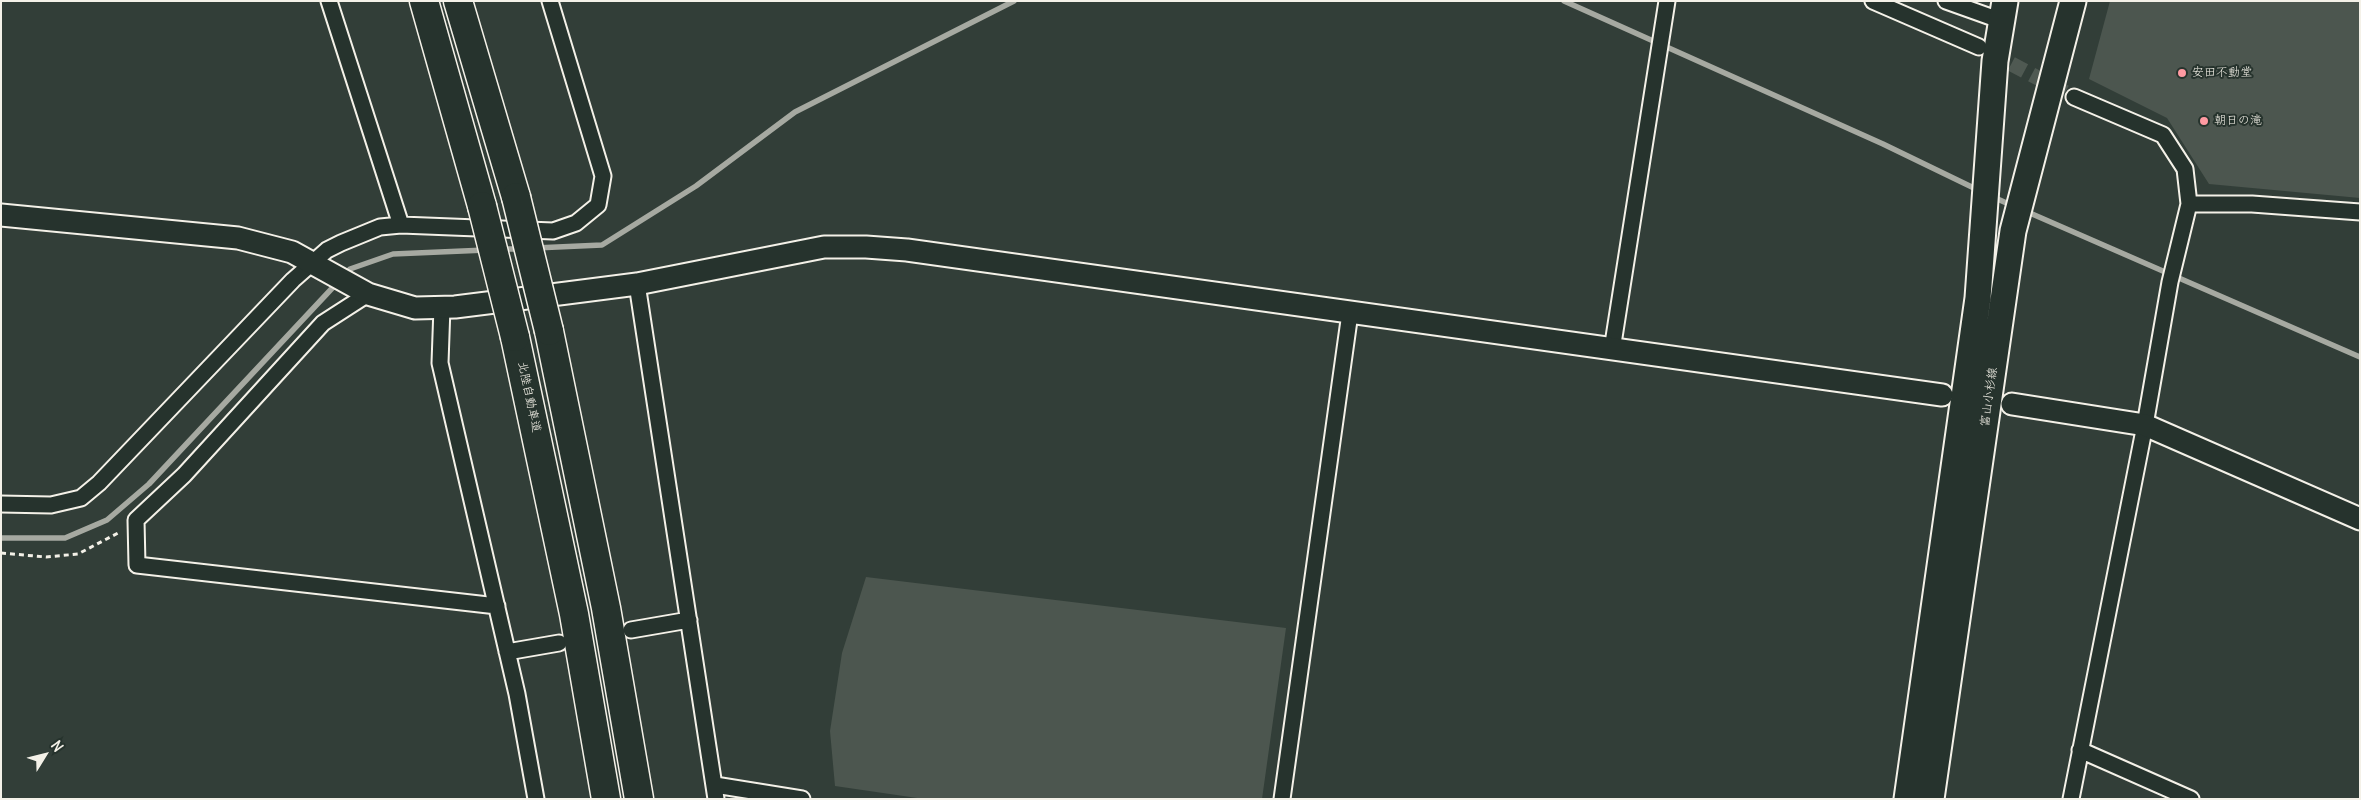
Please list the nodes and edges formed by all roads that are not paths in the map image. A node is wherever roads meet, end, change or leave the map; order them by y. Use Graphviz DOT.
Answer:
graph roads {
  1 [pos="329,1"];
  2 [pos="424,1"];
  3 [pos="458,1"];
  4 [pos="550,1"];
  5 [pos="1667,1"];
  6 [pos="1873,1"];
  7 [pos="1946,1"];
  8 [pos="2072,1"];
  9 [pos="2003,11"];
  10 [pos="1979,47"];
  11 [pos="2074,97"];
  12 [pos="2189,204"];
  13 [pos="2360,212"];
  14 [pos="1,215"];
  15 [pos="401,225"];
  16 [pos="319,267"];
  17 [pos="637,284"];
  18 [pos="368,294"];
  19 [pos="442,307"];
  20 [pos="1350,313"];
  21 [pos="1612,350"];
  22 [pos="1942,395"];
  23 [pos="2012,404"];
  24 [pos="2145,425"];
  25 [pos="1,504"];
  26 [pos="2360,519"];
  27 [pos="497,606"];
  28 [pos="689,620"];
  29 [pos="631,630"];
  30 [pos="559,643"];
  31 [pos="507,652"];
  32 [pos="2080,750"];
  33 [pos="715,792"];
  34 [pos="536,799"];
  35 [pos="606,799"];
  36 [pos="639,799"];
  37 [pos="802,799"];
  38 [pos="1282,799"];
  39 [pos="1907,799"];
  40 [pos="1931,799"];
  41 [pos="2071,799"];
  42 [pos="2191,799"];
  1 -- 15 [label="street"];
  2 -- 35 [label="highway, 北陸自動車道, bridge"];
  3 -- 36 [label="highway, bridge"];
  4 -- 15 [label="street"];
  5 -- 21 [label="street"];
  6 -- 10 [label="street"];
  7 -- 9 [label="street"];
  8 -- 40 [label="main road, 富山小杉線"];
  9 -- 39 [label="main road, 富山小杉線"];
  11 -- 12 [label="street"];
  12 -- 13 [label="street"];
  12 -- 24 [label="street"];
  14 -- 16 [label="street"];
  15 -- 16 [label="street"];
  16 -- 18 [label="street"];
  16 -- 25 [label="street"];
  17 -- 19 [label="street"];
  17 -- 20 [label="street"];
  17 -- 28 [label="street"];
  18 -- 19 [label="street"];
  18 -- 27 [label="street"];
  19 -- 27 [label="street"];
  20 -- 21 [label="street"];
  20 -- 38 [label="street"];
  21 -- 22 [label="street"];
  23 -- 24 [label="street"];
  24 -- 26 [label="street"];
  24 -- 32 [label="street"];
  27 -- 31 [label="street"];
  28 -- 29 [label="street"];
  28 -- 33 [label="street"];
  30 -- 31 [label="street"];
  31 -- 34 [label="street"];
  32 -- 41 [label="street"];
  32 -- 42 [label="street"];
  33 -- 37 [label="street"];
}
